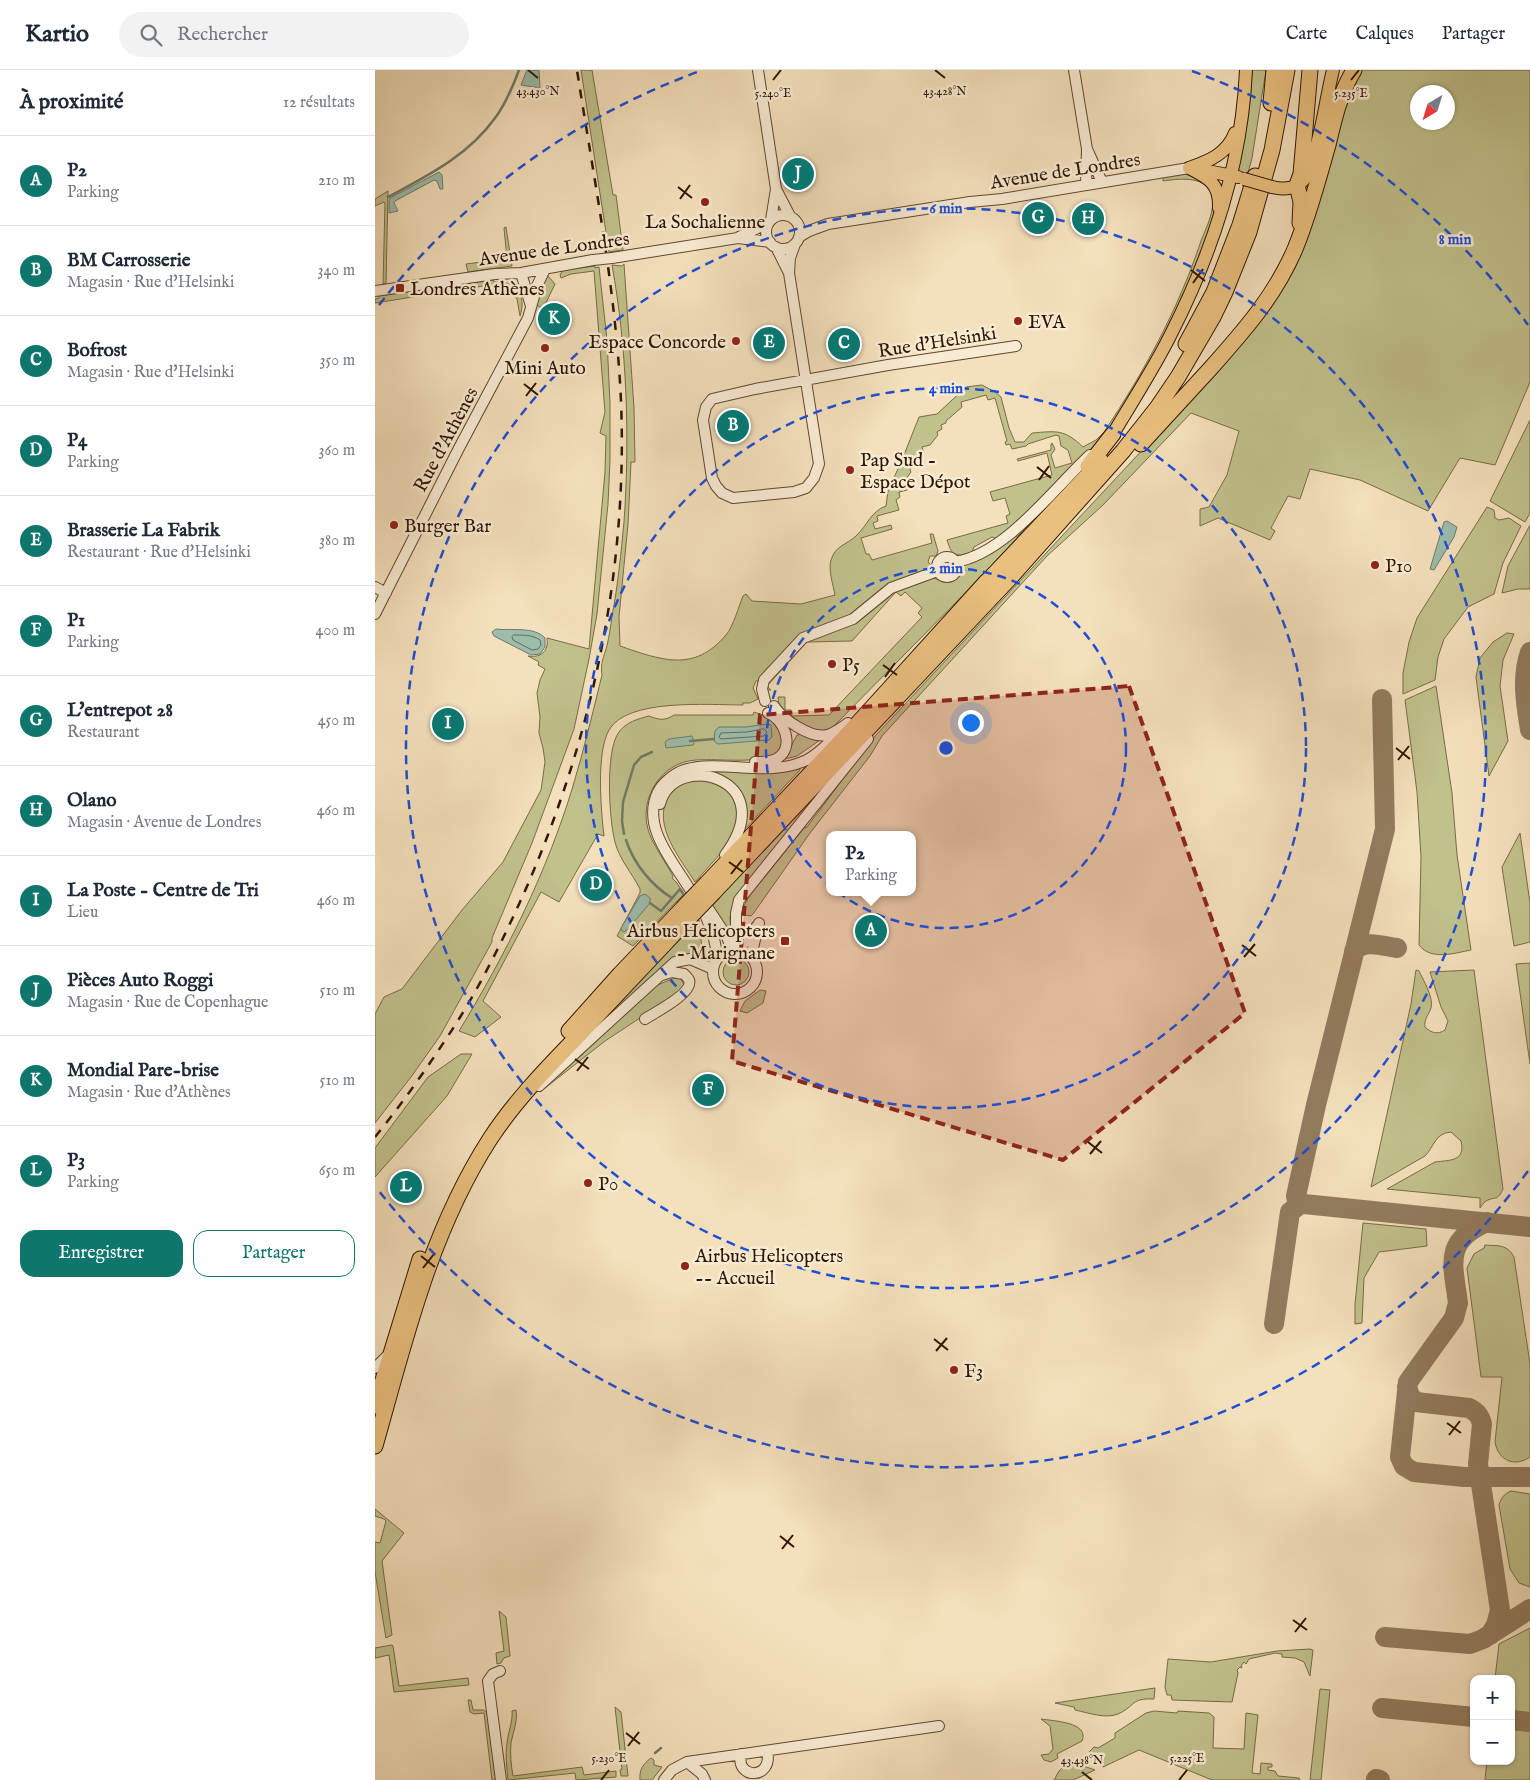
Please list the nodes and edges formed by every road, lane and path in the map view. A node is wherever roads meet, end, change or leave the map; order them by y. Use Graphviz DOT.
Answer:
graph roads {
  1 [pos="758,70"];
  2 [pos="1074,70"];
  3 [pos="1246,70"];
  4 [pos="1275,70"];
  5 [pos="1287,70"];
  6 [pos="1310,70"];
  7 [pos="1333,70"];
  8 [pos="1348,70"];
  9 [pos="1354,70"];
  10 [pos="1245,98"];
  11 [pos="1318,141"];
  12 [pos="1087,149"];
  13 [pos="1189,168"];
  14 [pos="1231,175"];
  15 [pos="1102,182"];
  16 [pos="1086,185"];
  17 [pos="1297,185"];
  18 [pos="776,189"];
  19 [pos="793,218"];
  20 [pos="770,222"];
  21 [pos="828,224"];
  22 [pos="1216,226"];
  23 [pos="738,238"];
  24 [pos="797,240"];
  25 [pos="773,244"];
  26 [pos="1295,249"];
  27 [pos="545,268"];
  28 [pos="521,273"];
  29 [pos="789,273"];
  30 [pos="375,291"];
  31 [pos="531,307"];
  32 [pos="1016,346"];
  33 [pos="805,381"];
  34 [pos="1113,434"];
  35 [pos="1009,579"];
  36 [pos="375,587"];
  37 [pos="980,589"];
  38 [pos="386,593"];
  39 [pos="375,614"];
  40 [pos="950,632"];
  41 [pos="769,706"];
  42 [pos="848,723"];
  43 [pos="805,731"];
  44 [pos="787,742"];
  45 [pos="730,768"];
  46 [pos="703,885"];
  47 [pos="685,914"];
  48 [pos="736,950"];
  49 [pos="751,956"];
  50 [pos="718,958"];
  51 [pos="713,969"];
  52 [pos="661,975"];
  53 [pos="645,1019"];
  54 [pos="505,1118"];
  55 [pos="390,1353"];
  56 [pos="375,1368"];
  57 [pos="375,1406"];
  58 [pos="375,1446"];
  59 [pos="499,1671"];
  60 [pos="939,1726"];
  61 [pos="767,1751"];
  62 [pos="741,1754"];
  63 [pos="687,1762"];
  64 [pos="501,1780"];
  65 [pos="664,1780"];
  66 [pos="705,1780"];
  1 -- 18 [label="street"];
  2 -- 12 [label="street"];
  3 -- 10 [label="main road"];
  4 -- 37 [label="highway"];
  5 -- 35 [label="highway"];
  6 -- 17 [label="highway"];
  7 -- 11 [label="main road"];
  8 -- 11 [label="main road"];
  9 -- 26 [label="highway"];
  10 -- 13 [label="main road"];
  10 -- 14 [label="main road"];
  11 -- 17 [label="main road"];
  12 -- 15 [label="street"];
  12 -- 16 [label="street"];
  13 -- 14 [label="main road"];
  13 -- 15 [label="street, Avenue de Londres"];
  13 -- 22 [label="main road"];
  14 -- 17 [label="main road, bridge"];
  14 -- 22 [label="main road"];
  15 -- 16 [label="street, Avenue de Londres"];
  16 -- 21 [label="street, Avenue de Londres"];
  17 -- 26 [label="highway"];
  18 -- 19 [label="street"];
  18 -- 20 [label="street"];
  19 -- 20 [label="street"];
  19 -- 21 [label="street, Avenue de Londres"];
  19 -- 24 [label="street"];
  20 -- 23 [label="street, Avenue de Londres"];
  20 -- 25 [label="street"];
  21 -- 24 [label="street, Avenue de Londres"];
  22 -- 34 [label="main road"];
  23 -- 25 [label="street, Avenue de Londres"];
  23 -- 27 [label="street, Avenue de Londres, bridge"];
  24 -- 25 [label="street"];
  24 -- 29 [label="street, Rue d'Helsinki"];
  25 -- 29 [label="street, Rue d'Helsinki"];
  26 -- 35 [label="highway"];
  27 -- 28 [label="street, Avenue de Londres"];
  27 -- 31 [label="street, Rue d'Athènes"];
  28 -- 30 [label="street, Avenue de Londres"];
  28 -- 31 [label="street"];
  29 -- 33 [label="street, Rue d'Helsinki"];
  31 -- 38 [label="street, Rue d'Athènes"];
  32 -- 33 [label="street, Rue d'Helsinki"];
  33 -- 33 [label="street, Rue d'Helsinki"];
  34 -- 37 [label="highway"];
  34 -- 41 [label="street"];
  35 -- 40 [label="highway"];
  36 -- 38 [label="street"];
  37 -- 40 [label="highway"];
  38 -- 39 [label="street, Rue d'Athènes"];
  40 -- 42 [label="street"];
  40 -- 46 [label="highway"];
  40 -- 48 [label="street"];
  41 -- 43 [label="street"];
  41 -- 44 [label="street"];
  42 -- 43 [label="street"];
  42 -- 45 [label="street"];
  43 -- 44 [label="street"];
  44 -- 45 [label="street"];
  45 -- 46 [label="street"];
  46 -- 46 [label="street"];
  46 -- 47 [label="highway, bridge"];
  47 -- 54 [label="highway"];
  47 -- 55 [label="highway"];
  48 -- 49 [label="street"];
  48 -- 49 [label="street"];
  48 -- 50 [label="street"];
  48 -- 50 [label="street"];
  49 -- 51 [label="street"];
  50 -- 51 [label="street"];
  51 -- 52 [label="street"];
  52 -- 53 [label="street"];
  52 -- 54 [label="street"];
  54 -- 58 [label="highway"];
  55 -- 56 [label="street"];
  55 -- 57 [label="highway"];
  59 -- 64 [label="street"];
  60 -- 61 [label="street"];
  61 -- 62 [label="street"];
  61 -- 62 [label="street"];
  62 -- 63 [label="street"];
  63 -- 65 [label="street"];
  63 -- 66 [label="street"];
}
